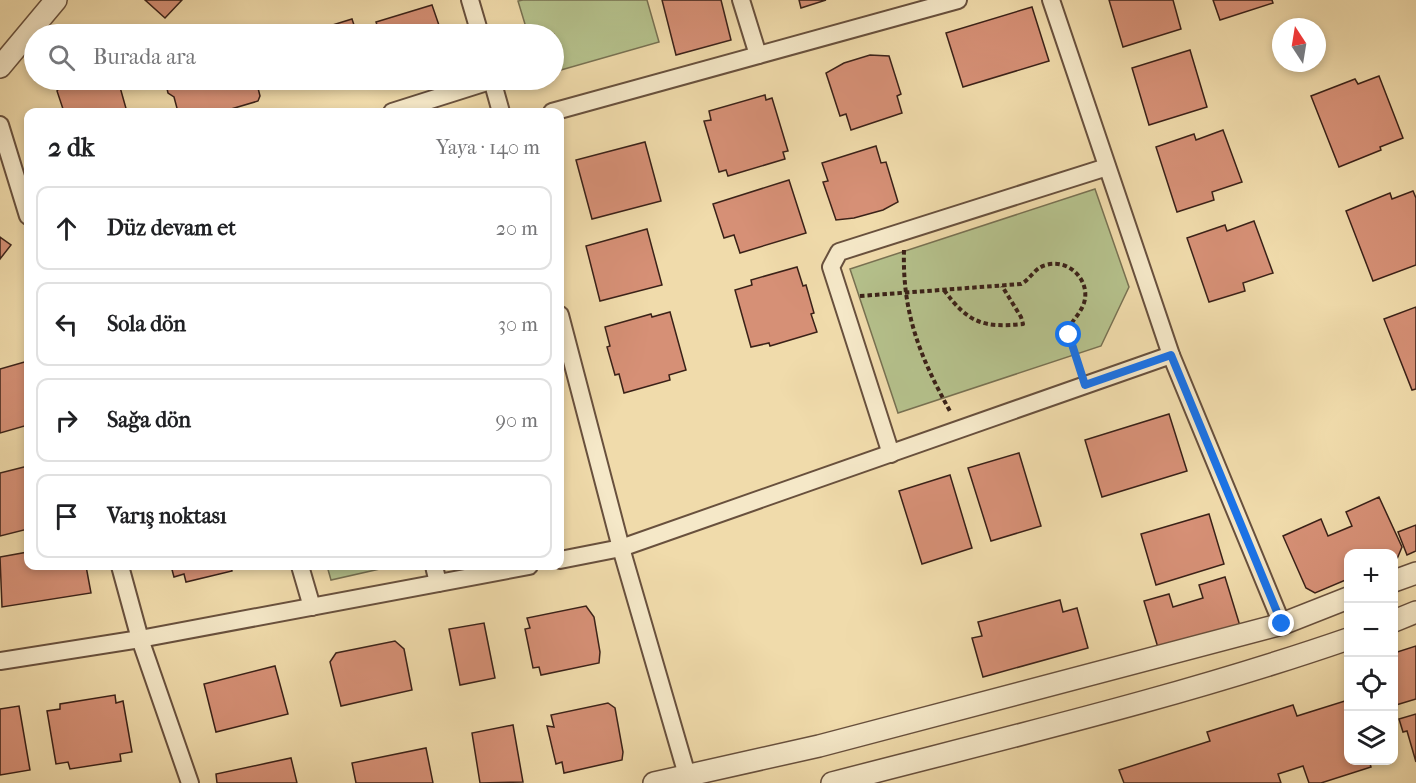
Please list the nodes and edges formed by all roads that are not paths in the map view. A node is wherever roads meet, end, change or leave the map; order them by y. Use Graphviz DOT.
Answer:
graph roads {
  1 [pos="56,0"];
  2 [pos="470,0"];
  3 [pos="741,0"];
  4 [pos="958,0"];
  5 [pos="1051,0"];
  6 [pos="36,24"];
  7 [pos="477,24"];
  8 [pos="24,39"];
  9 [pos="758,55"];
  10 [pos="0,68"];
  11 [pos="461,90"];
  12 [pos="495,90"];
  13 [pos="404,108"];
  14 [pos="500,108"];
  15 [pos="564,109"];
  16 [pos="0,125"];
  17 [pos="1107,167"];
  18 [pos="24,203"];
  19 [pos="564,330"];
  20 [pos="1171,355"];
  21 [pos="891,453"];
  22 [pos="621,548"];
  23 [pos="564,559"];
  24 [pos="121,570"];
  25 [pos="301,570"];
  26 [pos="435,570"];
  27 [pos="508,570"];
  28 [pos="1416,573"];
  29 [pos="1398,580"];
  30 [pos="438,583"];
  31 [pos="1344,600"];
  32 [pos="312,607"];
  33 [pos="1416,612"];
  34 [pos="1398,619"];
  35 [pos="1282,624"];
  36 [pos="140,639"];
  37 [pos="1344,640"];
  38 [pos="0,661"];
  39 [pos="687,774"];
  40 [pos="190,783"];
  41 [pos="654,783"];
  42 [pos="832,783"];
  1 -- 6 [label="street"];
  2 -- 7 [label="street"];
  3 -- 9 [label="street"];
  4 -- 9 [label="street"];
  5 -- 17 [label="street"];
  8 -- 10 [label="street"];
  9 -- 15 [label="street"];
  11 -- 13 [label="street"];
  12 -- 14 [label="street"];
  16 -- 18 [label="street"];
  17 -- 20 [label="street"];
  17 -- 21 [label="street"];
  19 -- 22 [label="street"];
  20 -- 21 [label="street"];
  20 -- 35 [label="street"];
  21 -- 22 [label="street"];
  22 -- 23 [label="street"];
  22 -- 39 [label="street"];
  24 -- 36 [label="street"];
  25 -- 32 [label="street"];
  26 -- 30 [label="street"];
  27 -- 30 [label="street"];
  28 -- 29 [label="street"];
  30 -- 32 [label="street"];
  31 -- 35 [label="street"];
  32 -- 36 [label="street"];
  33 -- 34 [label="street"];
  35 -- 39 [label="street"];
  36 -- 38 [label="street"];
  36 -- 40 [label="street"];
  37 -- 42 [label="street"];
  39 -- 41 [label="street"];
}
